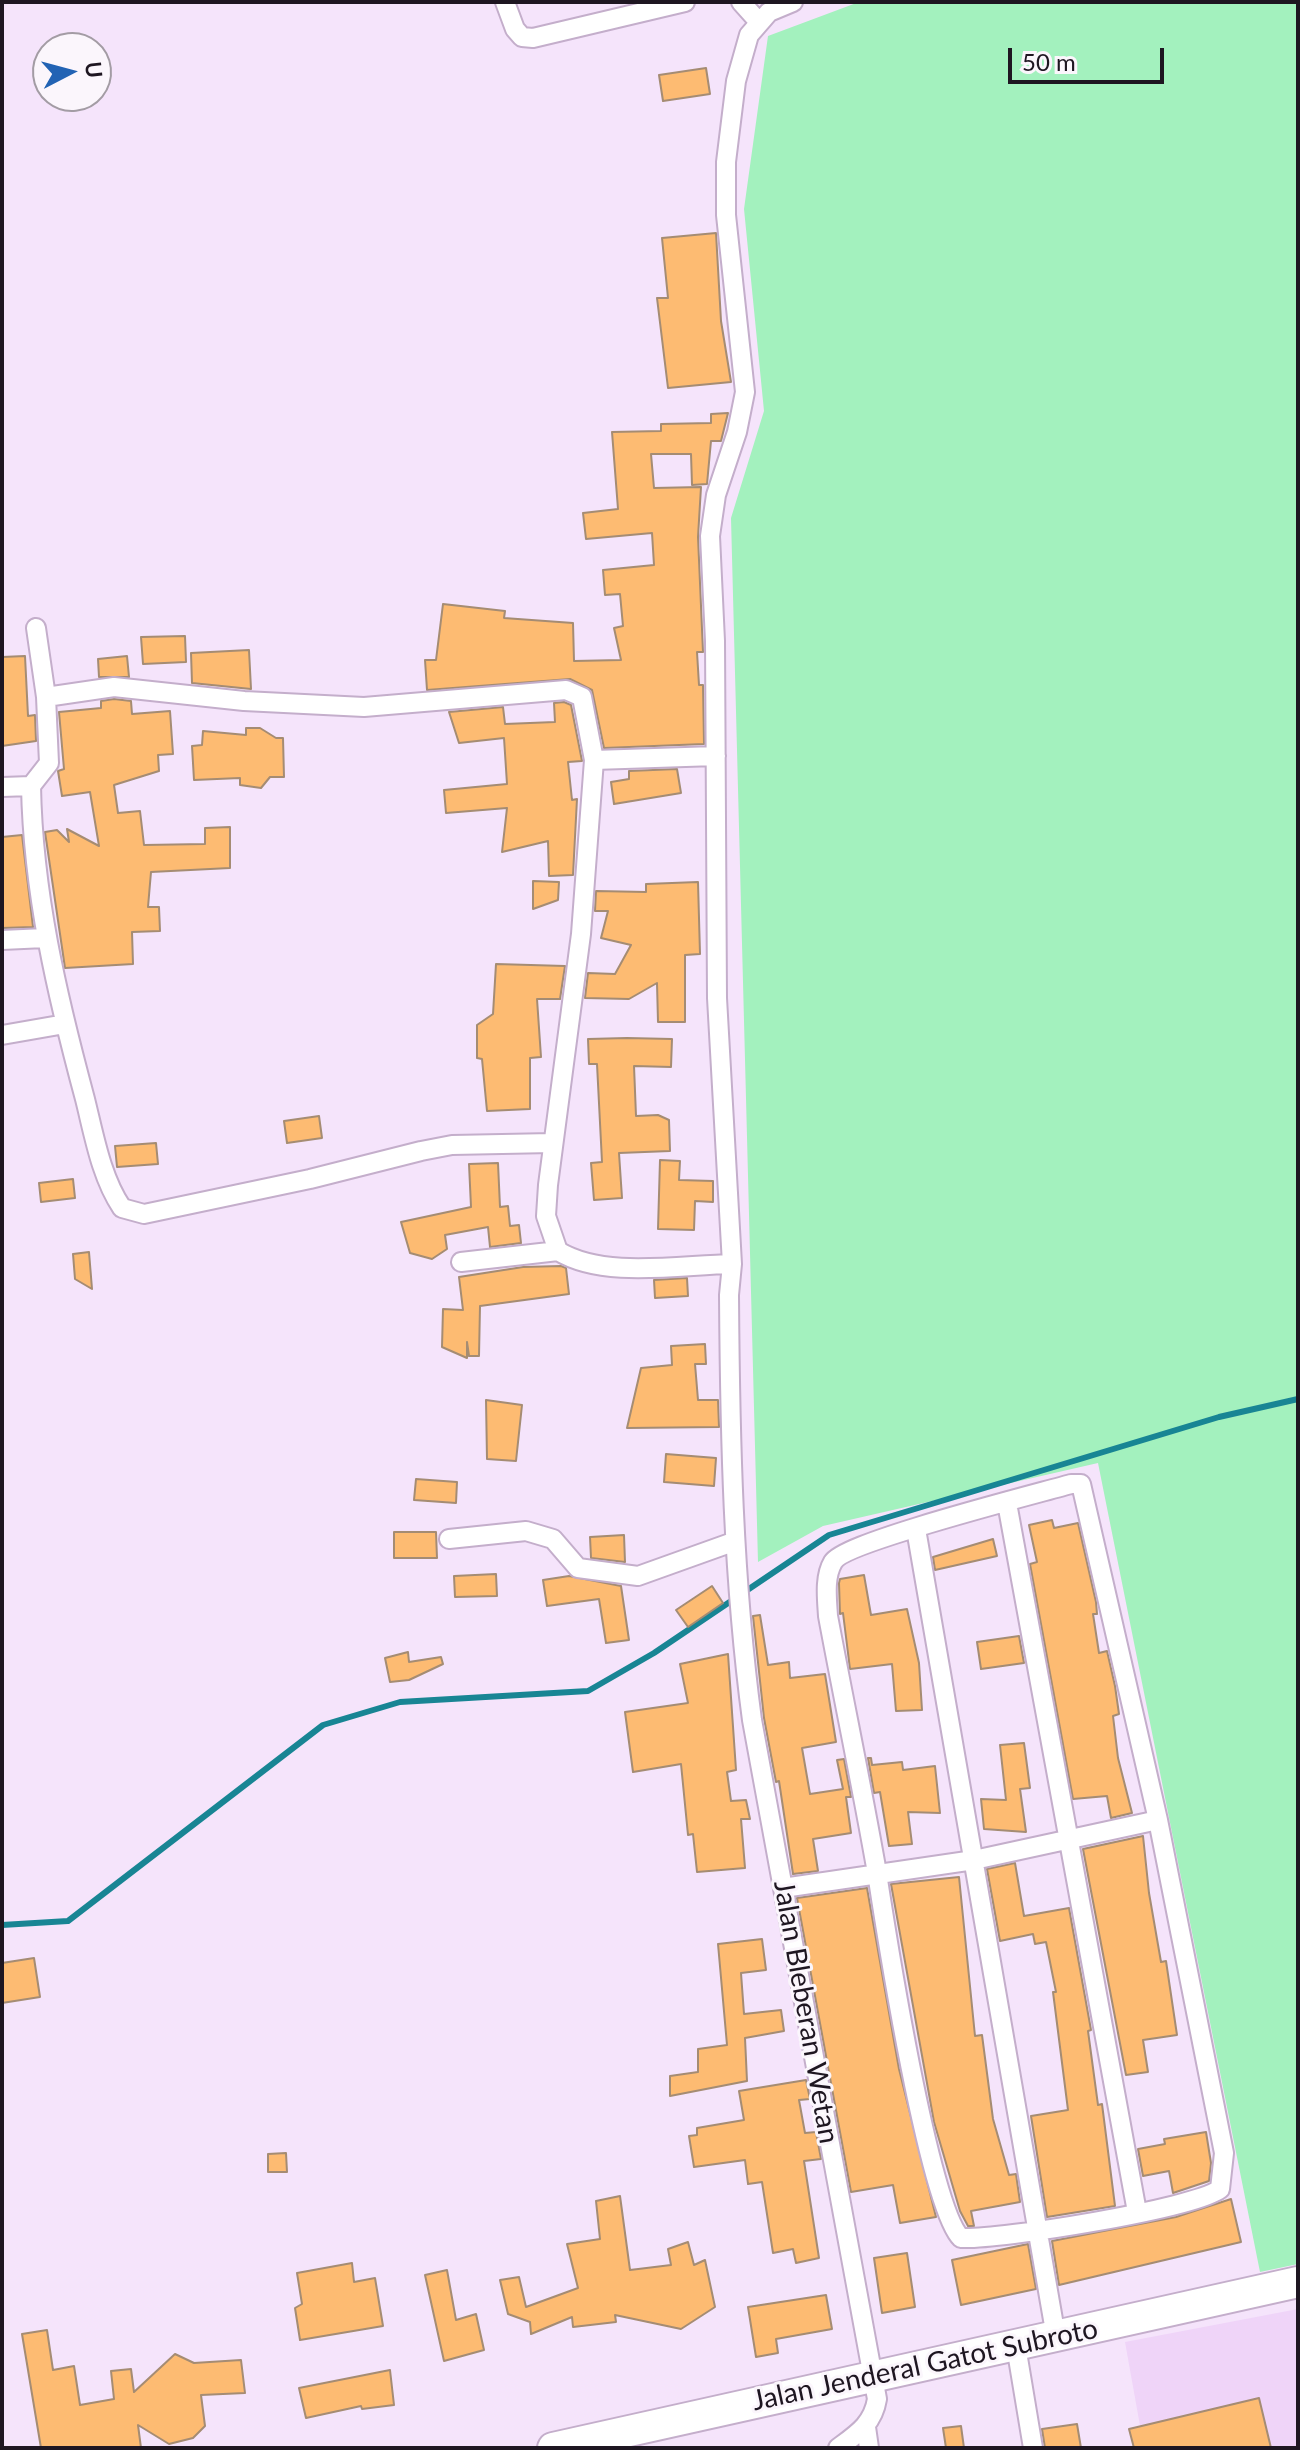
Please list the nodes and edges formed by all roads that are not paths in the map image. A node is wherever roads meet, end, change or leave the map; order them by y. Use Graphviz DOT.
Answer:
graph roads {
  1 [pos="505,2"];
  2 [pos="685,2"];
  3 [pos="741,2"];
  4 [pos="793,2"];
  5 [pos="758,21"];
  6 [pos="36,628"];
  7 [pos="46,697"];
  8 [pos="716,756"];
  9 [pos="594,760"];
  10 [pos="31,786"];
  11 [pos="2,787"];
  12 [pos="45,938"];
  13 [pos="2,940"];
  14 [pos="65,1024"];
  15 [pos="2,1035"];
  16 [pos="552,1143"];
  17 [pos="558,1251"];
  18 [pos="461,1262"];
  19 [pos="732,1264"];
  20 [pos="1007,1503"];
  21 [pos="916,1529"];
  22 [pos="449,1539"];
  23 [pos="734,1549"];
  24 [pos="1158,1820"];
  25 [pos="1069,1839"];
  26 [pos="974,1860"];
  27 [pos="877,1873"];
  28 [pos="783,1888"];
  29 [pos="1137,2212"];
  30 [pos="1039,2231"];
  31 [pos="1298,2282"];
  32 [pos="1056,2337"];
  33 [pos="1016,2346"];
  34 [pos="872,2375"];
  35 [pos="866,2427"];
  36 [pos="553,2448"];
  37 [pos="838,2448"];
  38 [pos="869,2448"];
  39 [pos="1033,2448"];
  1 -- 2 [label="street"];
  3 -- 5 [label="street"];
  4 -- 5 [label="street"];
  5 -- 8 [label="street, Jalan Bleberan Wetan"];
  6 -- 7 [label="street"];
  7 -- 9 [label="street"];
  7 -- 10 [label="street"];
  8 -- 9 [label="street"];
  8 -- 19 [label="street, Jalan Bleberan Wetan"];
  9 -- 16 [label="street"];
  10 -- 11 [label="street"];
  10 -- 12 [label="street"];
  12 -- 13 [label="street"];
  12 -- 14 [label="street"];
  14 -- 15 [label="street"];
  14 -- 16 [label="street"];
  16 -- 17 [label="street"];
  17 -- 18 [label="street"];
  17 -- 19 [label="street"];
  19 -- 23 [label="street, Jalan Bleberan Wetan"];
  20 -- 21 [label="street"];
  20 -- 24 [label="street"];
  20 -- 25 [label="street"];
  21 -- 26 [label="street"];
  21 -- 27 [label="street"];
  22 -- 23 [label="street"];
  23 -- 28 [label="street, Jalan Bleberan Wetan"];
  24 -- 25 [label="street"];
  24 -- 29 [label="street"];
  25 -- 26 [label="street"];
  25 -- 29 [label="street"];
  26 -- 27 [label="street"];
  26 -- 30 [label="street"];
  27 -- 28 [label="street"];
  27 -- 30 [label="street"];
  28 -- 34 [label="street, Jalan Bleberan Wetan"];
  29 -- 30 [label="street"];
  30 -- 32 [label="street"];
  31 -- 32 [label="highway, Jalan Jenderal Gatot Subroto"];
  32 -- 33 [label="highway, Jalan Jenderal Gatot Subroto"];
  33 -- 34 [label="highway, Jalan Jenderal Gatot Subroto"];
  33 -- 39 [label="street"];
  34 -- 35 [label="street, Jalan Bleberan Wetan"];
  34 -- 36 [label="highway, Jalan Jenderal Gatot Subroto"];
  35 -- 37 [label="street"];
  35 -- 38 [label="street"];
}
